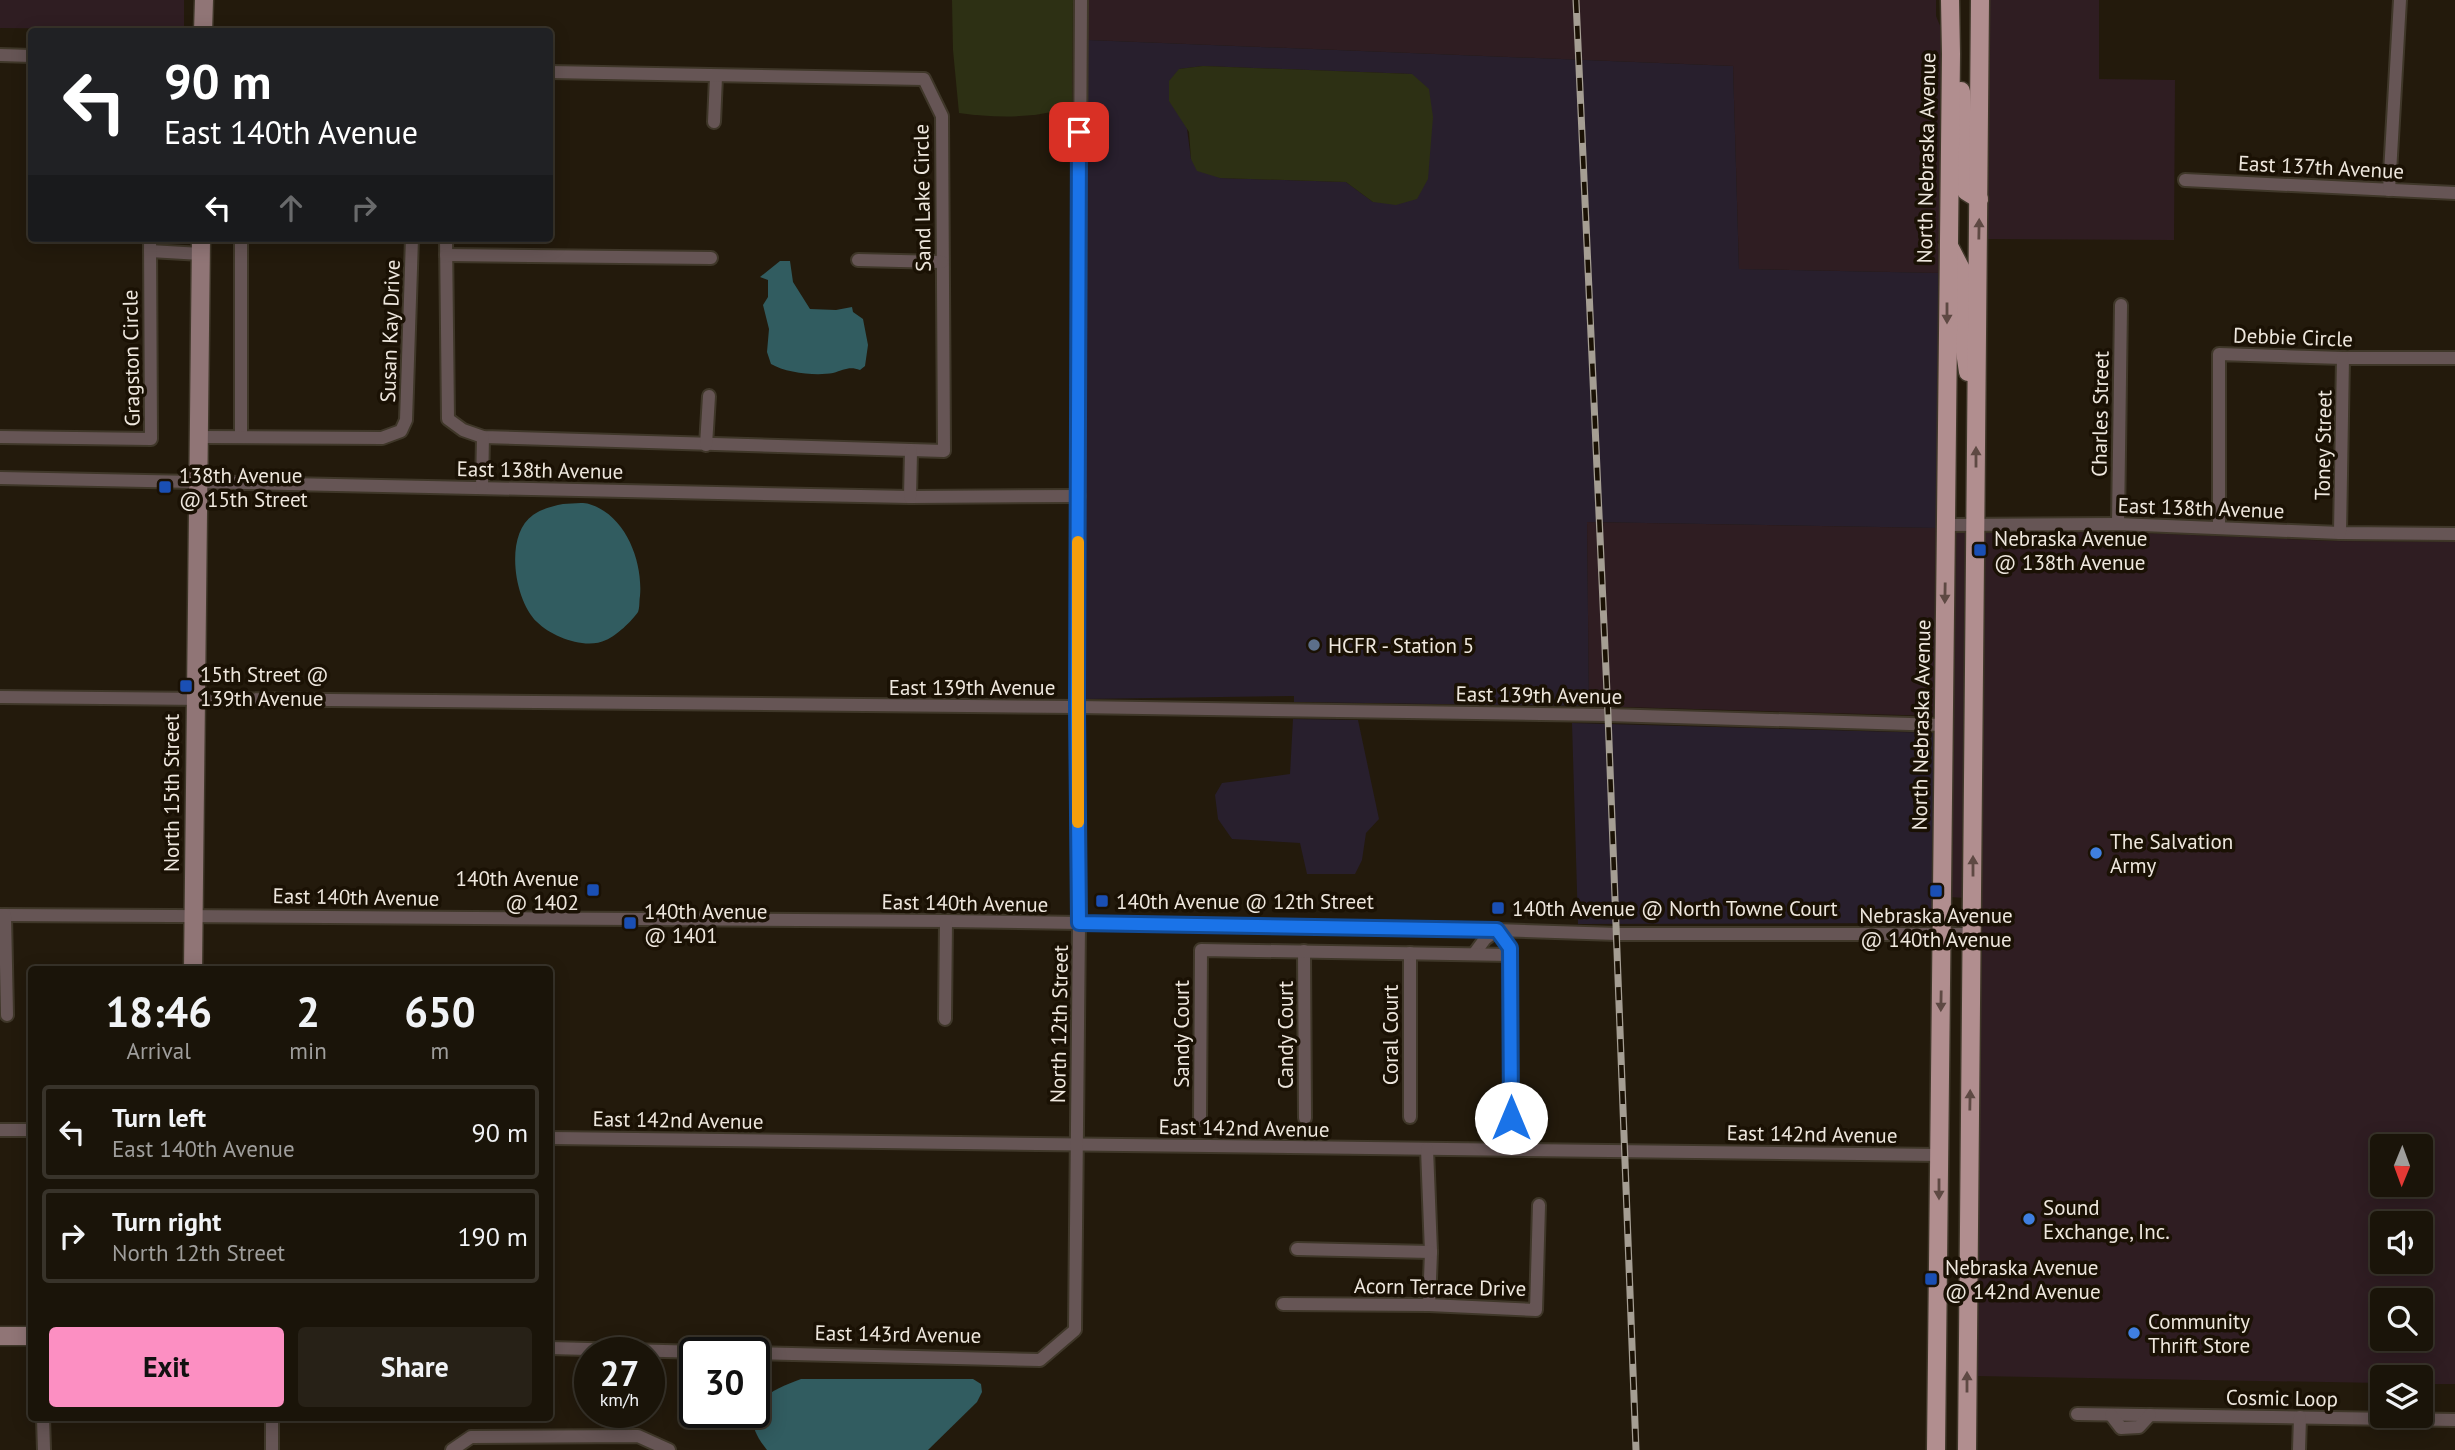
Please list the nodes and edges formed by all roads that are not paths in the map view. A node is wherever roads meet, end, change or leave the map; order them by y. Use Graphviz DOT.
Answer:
graph roads {
  1 [pos="204,0"];
  2 [pos="1081,0"];
  3 [pos="1950,0"];
  4 [pos="1980,0"];
  5 [pos="2400,0"];
  6 [pos="204,28"];
  7 [pos="1951,54"];
  8 [pos="0,55"];
  9 [pos="28,56"];
  10 [pos="553,72"];
  11 [pos="716,77"];
  12 [pos="714,121"];
  13 [pos="2185,180"];
  14 [pos="2389,190"];
  15 [pos="2455,193"];
  16 [pos="1979,199"];
  17 [pos="241,242"];
  18 [pos="412,242"];
  19 [pos="446,242"];
  20 [pos="1948,243"];
  21 [pos="150,245"];
  22 [pos="201,246"];
  23 [pos="446,255"];
  24 [pos="711,258"];
  25 [pos="858,260"];
  26 [pos="942,262"];
  27 [pos="2121,305"];
  28 [pos="2343,358"];
  29 [pos="2455,358"];
  30 [pos="709,396"];
  31 [pos="1976,424"];
  32 [pos="0,437"];
  33 [pos="198,437"];
  34 [pos="241,437"];
  35 [pos="483,437"];
  36 [pos="706,445"];
  37 [pos="911,451"];
  38 [pos="0,478"];
  39 [pos="198,481"];
  40 [pos="482,488"];
  41 [pos="910,496"];
  42 [pos="1079,496"];
  43 [pos="2118,524"];
  44 [pos="1946,525"];
  45 [pos="1976,525"];
  46 [pos="2219,528"];
  47 [pos="2340,533"];
  48 [pos="2455,534"];
  49 [pos="0,697"];
  50 [pos="195,700"];
  51 [pos="1077,707"];
  52 [pos="1943,725"];
  53 [pos="1942,905"];
  54 [pos="1973,906"];
  55 [pos="2,915"];
  56 [pos="193,915"];
  57 [pos="946,921"];
  58 [pos="1079,923"];
  59 [pos="1497,930"];
  60 [pos="1942,933"];
  61 [pos="1972,934"];
  62 [pos="1304,951"];
  63 [pos="1410,953"];
  64 [pos="1474,954"];
  65 [pos="1511,955"];
  66 [pos="193,966"];
  67 [pos="7,1015"];
  68 [pos="944,1019"];
  69 [pos="1410,1116"];
  70 [pos="1305,1118"];
  71 [pos="1511,1118"];
  72 [pos="1200,1119"];
  73 [pos="0,1130"];
  74 [pos="28,1130"];
  75 [pos="1969,1131"];
  76 [pos="553,1138"];
  77 [pos="1077,1146"];
  78 [pos="1427,1149"];
  79 [pos="1939,1155"];
  80 [pos="1539,1205"];
  81 [pos="1297,1249"];
  82 [pos="1431,1252"];
  83 [pos="1283,1304"];
  84 [pos="1429,1305"];
  85 [pos="0,1336"];
  86 [pos="28,1336"];
  87 [pos="553,1348"];
  88 [pos="679,1351"];
  89 [pos="770,1353"];
  90 [pos="1040,1360"];
  91 [pos="2077,1414"];
  92 [pos="2300,1417"];
  93 [pos="2455,1420"];
  94 [pos="43,1421"];
  95 [pos="272,1421"];
  96 [pos="44,1450"];
  97 [pos="272,1450"];
  98 [pos="452,1450"];
  99 [pos="669,1450"];
  100 [pos="1936,1450"];
  101 [pos="1967,1450"];
  102 [pos="2299,1450"];
  1 -- 6 [label="street"];
  2 -- 42 [label="street, North 12th Street"];
  3 -- 7 [label="main road, North Nebraska Avenue"];
  4 -- 16 [label="main road"];
  5 -- 14 [label="street"];
  7 -- 16 [label="main road"];
  7 -- 20 [label="main road, North Nebraska Avenue"];
  8 -- 9 [label="street"];
  10 -- 11 [label="street, Sand Lake Circle"];
  11 -- 12 [label="street"];
  11 -- 26 [label="street, Sand Lake Circle"];
  13 -- 14 [label="street, East 137th Avenue"];
  14 -- 15 [label="street, East 137th Avenue"];
  31 -- 16 [label="main road, one-way"];
  17 -- 34 [label="street"];
  18 -- 34 [label="street, Susan Kay Drive"];
  19 -- 23 [label="street, Sand Lake Circle"];
  20 -- 31 [label="main road"];
  20 -- 44 [label="main road, North Nebraska Avenue, one-way"];
  21 -- 22 [label="street, Gragston Circle"];
  21 -- 32 [label="street, Gragston Circle"];
  22 -- 33 [label="street, North 15th Street"];
  23 -- 24 [label="street"];
  23 -- 35 [label="street, Sand Lake Circle"];
  25 -- 26 [label="street"];
  26 -- 37 [label="street, Sand Lake Circle"];
  27 -- 43 [label="street, Charles Street"];
  28 -- 29 [label="street, Debbie Circle"];
  28 -- 46 [label="street, Debbie Circle"];
  28 -- 47 [label="street, Toney Street"];
  30 -- 36 [label="street"];
  45 -- 31 [label="main road, one-way"];
  33 -- 34 [label="street, Susan Kay Drive"];
  33 -- 39 [label="street, North 15th Street"];
  35 -- 36 [label="street, Sand Lake Circle"];
  35 -- 40 [label="street"];
  36 -- 37 [label="street, Sand Lake Circle"];
  37 -- 41 [label="street"];
  38 -- 39 [label="street, East 138th Avenue"];
  39 -- 40 [label="street, East 138th Avenue"];
  39 -- 50 [label="street, North 15th Street"];
  40 -- 41 [label="street, East 138th Avenue"];
  41 -- 42 [label="street, East 138th Avenue"];
  42 -- 51 [label="street, North 12th Street"];
  43 -- 45 [label="street, East 138th Avenue"];
  43 -- 46 [label="street, East 138th Avenue"];
  44 -- 45 [label="street, East 138th Avenue"];
  44 -- 52 [label="main road, North Nebraska Avenue, one-way"];
  54 -- 45 [label="main road, one-way"];
  46 -- 47 [label="street, East 138th Avenue"];
  47 -- 48 [label="street, East 138th Avenue"];
  49 -- 50 [label="street, East 139th Avenue"];
  50 -- 51 [label="street, East 139th Avenue"];
  50 -- 56 [label="street, North 15th Street"];
  51 -- 52 [label="street, East 139th Avenue"];
  51 -- 58 [label="street, North 12th Street"];
  52 -- 53 [label="main road, North Nebraska Avenue"];
  53 -- 54 [label="main road"];
  53 -- 60 [label="main road, North Nebraska Avenue"];
  54 -- 61 [label="main road"];
  55 -- 56 [label="street, East 140th Avenue"];
  55 -- 67 [label="street"];
  56 -- 57 [label="street, East 140th Avenue"];
  56 -- 66 [label="street, North 15th Street"];
  57 -- 58 [label="street, East 140th Avenue"];
  57 -- 68 [label="street"];
  58 -- 59 [label="street, East 140th Avenue"];
  58 -- 77 [label="street, North 12th Street"];
  59 -- 60 [label="street, East 140th Avenue"];
  59 -- 64 [label="street"];
  59 -- 65 [label="street"];
  60 -- 61 [label="street, East 140th Avenue"];
  60 -- 79 [label="main road, North Nebraska Avenue, one-way"];
  75 -- 61 [label="main road, one-way"];
  62 -- 63 [label="street"];
  62 -- 70 [label="street, Candy Court"];
  62 -- 72 [label="street, Sandy Court"];
  63 -- 64 [label="street"];
  63 -- 69 [label="street, Coral Court"];
  64 -- 65 [label="street"];
  65 -- 71 [label="street"];
  73 -- 74 [label="street"];
  75 -- 79 [label="main road"];
  101 -- 75 [label="main road, one-way"];
  76 -- 77 [label="street, East 142nd Avenue"];
  77 -- 78 [label="street, East 142nd Avenue"];
  77 -- 90 [label="street, North 12th Street"];
  78 -- 79 [label="street, East 142nd Avenue"];
  78 -- 82 [label="street"];
  79 -- 100 [label="main road, North Nebraska Avenue, one-way"];
  80 -- 84 [label="street, Acorn Terrace Drive"];
  81 -- 82 [label="street"];
  82 -- 84 [label="street"];
  83 -- 84 [label="street, Acorn Terrace Drive"];
  85 -- 86 [label="street"];
  87 -- 88 [label="street"];
  89 -- 90 [label="street, East 143rd Avenue"];
  91 -- 92 [label="street, Cosmic Loop"];
  92 -- 93 [label="street, Cosmic Loop"];
  92 -- 102 [label="street"];
  94 -- 96 [label="street"];
  95 -- 97 [label="street"];
  98 -- 99 [label="street"];
}
